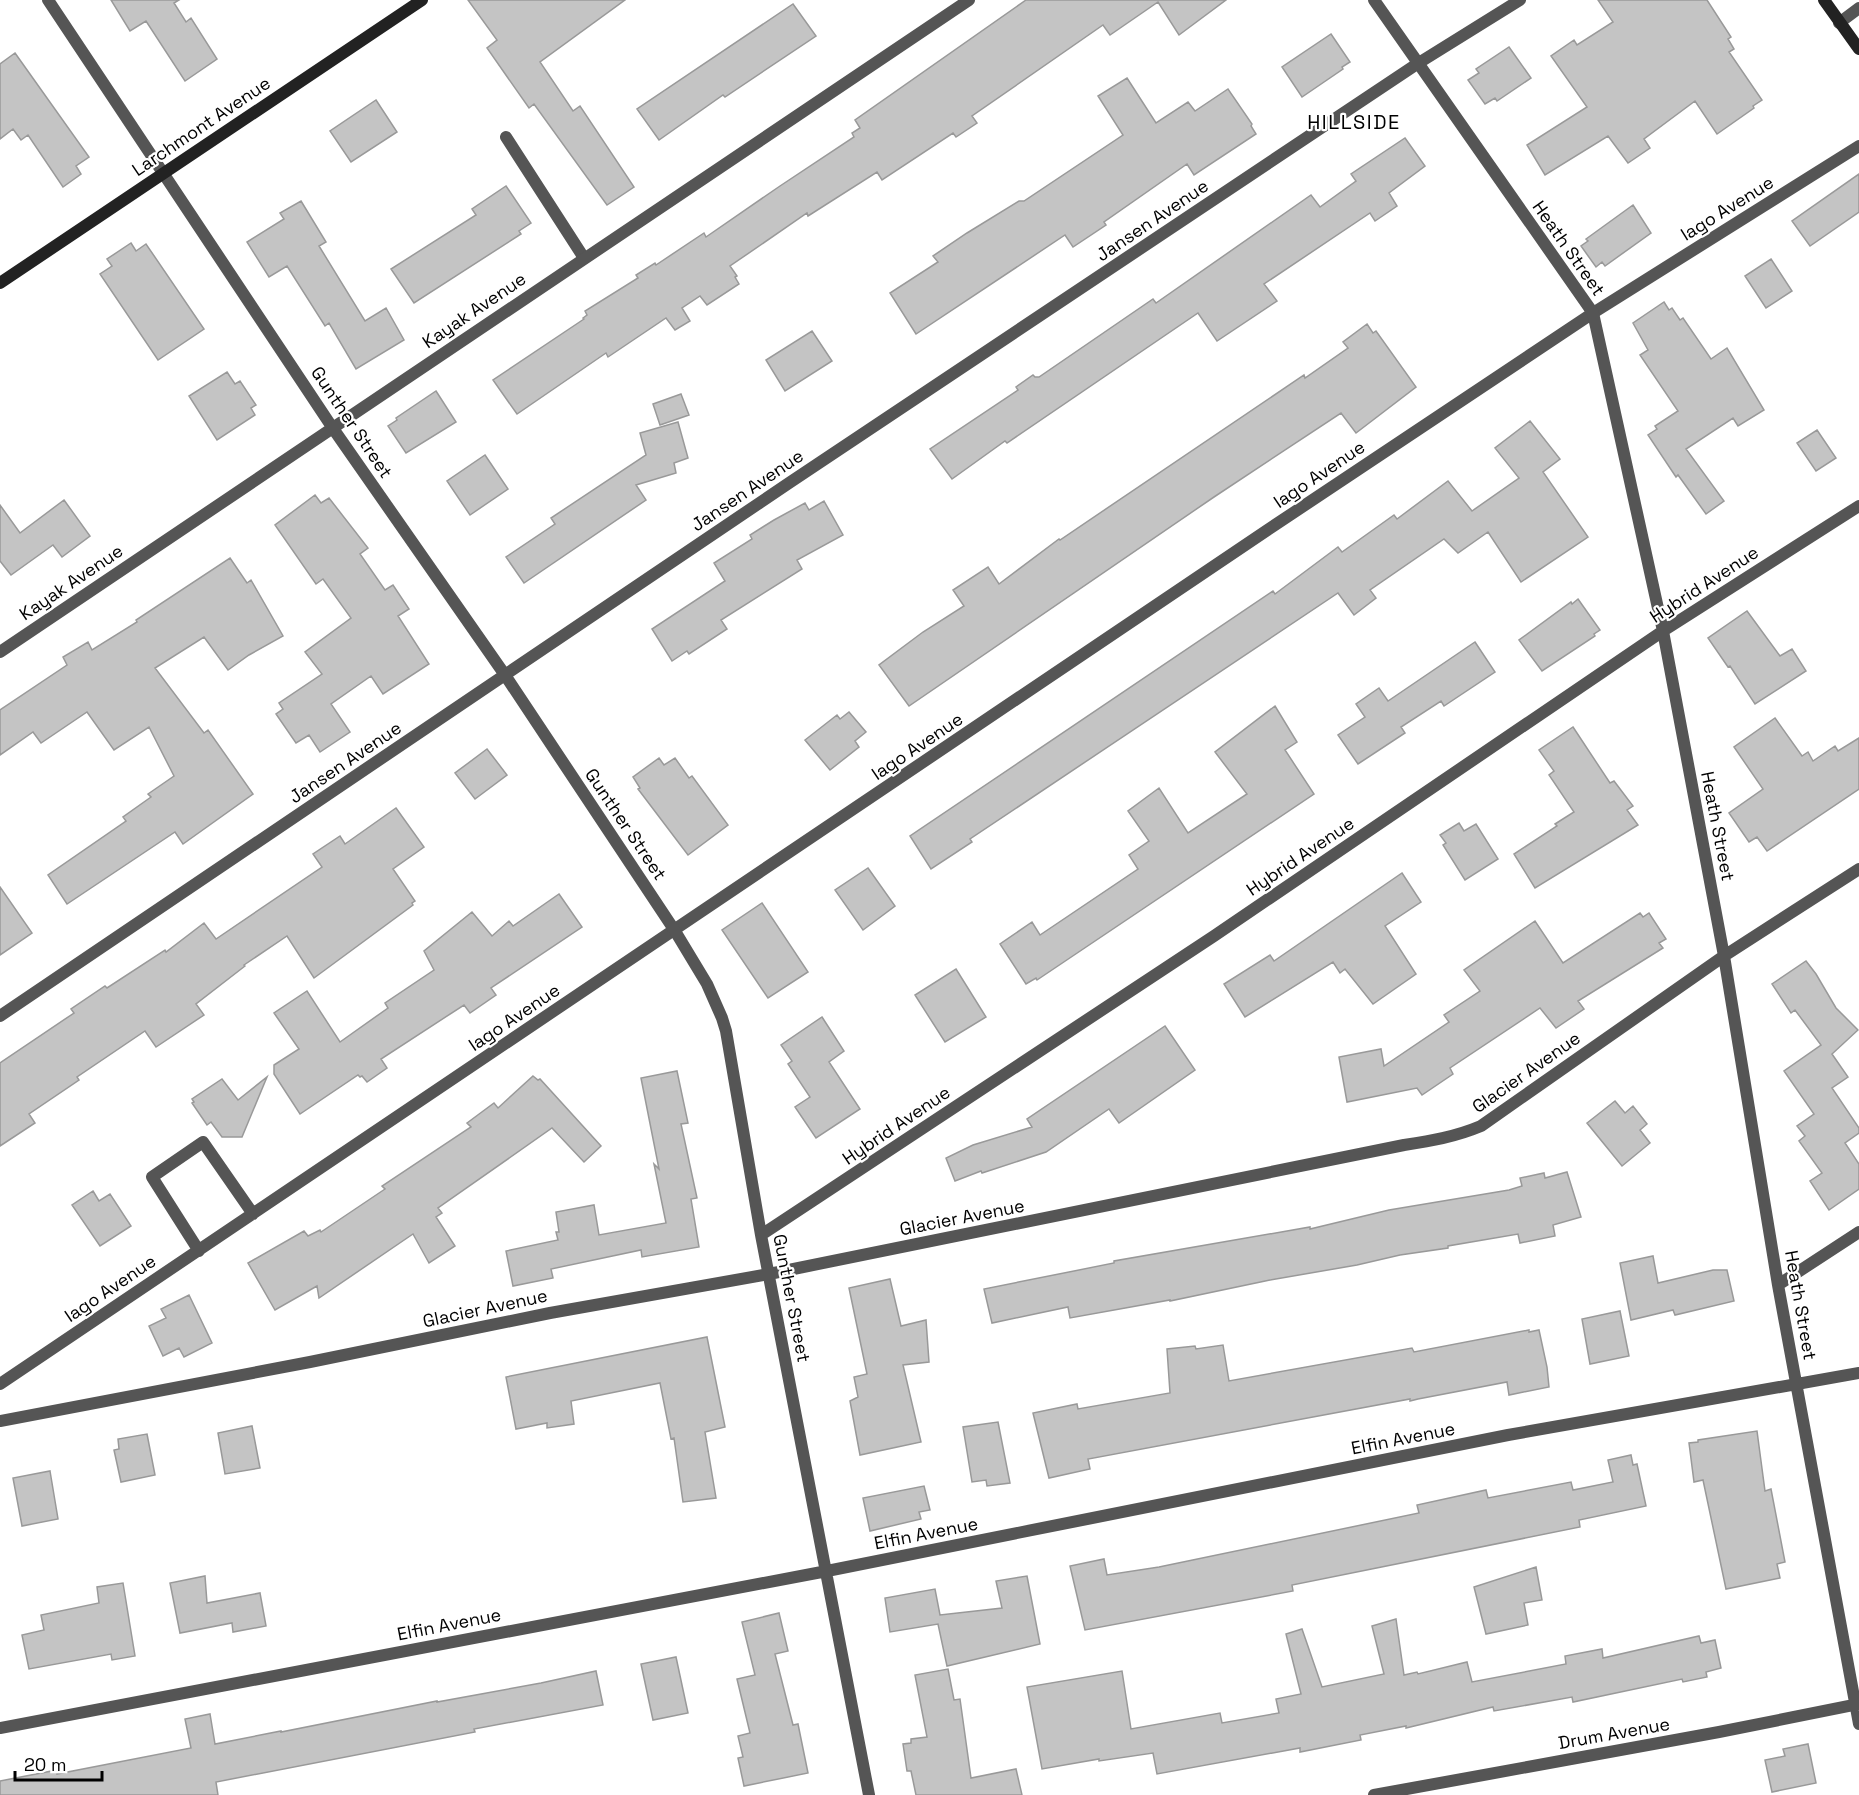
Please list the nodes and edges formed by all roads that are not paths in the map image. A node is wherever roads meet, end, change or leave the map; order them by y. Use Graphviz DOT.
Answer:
graph roads {
  1 [pos="48,0"];
  2 [pos="422,0"];
  3 [pos="969,0"];
  4 [pos="1374,0"];
  5 [pos="1520,0"];
  6 [pos="1824,0"];
  7 [pos="1859,8"];
  8 [pos="1839,23"];
  9 [pos="1859,49"];
  10 [pos="1417,64"];
  11 [pos="506,136"];
  12 [pos="1859,146"];
  13 [pos="163,173"];
  14 [pos="584,258"];
  15 [pos="0,283"];
  16 [pos="1593,313"];
  17 [pos="332,427"];
  18 [pos="1859,506"];
  19 [pos="1663,631"];
  20 [pos="0,652"];
  21 [pos="505,675"];
  22 [pos="1859,869"];
  23 [pos="675,931"];
  24 [pos="1724,956"];
  25 [pos="0,1016"];
  26 [pos="253,1214"];
  27 [pos="1859,1232"];
  28 [pos="761,1235"];
  29 [pos="199,1251"];
  30 [pos="769,1274"];
  31 [pos="1778,1285"];
  32 [pos="1859,1373"];
  33 [pos="0,1384"];
  34 [pos="1797,1385"];
  35 [pos="0,1421"];
  36 [pos="827,1571"];
  37 [pos="1857,1705"];
  38 [pos="1859,1724"];
  39 [pos="0,1728"];
  40 [pos="869,1795"];
  41 [pos="1374,1795"];
  1 -- 13 [label="street, Gunther Street"];
  2 -- 13 [label="street, Larchmont Avenue"];
  3 -- 14 [label="street, Kayak Avenue"];
  4 -- 10 [label="street, Heath Street"];
  5 -- 10 [label="street, Jansen Avenue"];
  6 -- 8 [label="street"];
  7 -- 8 [label="street"];
  8 -- 9 [label="street"];
  10 -- 16 [label="street, Heath Street"];
  10 -- 21 [label="street, Jansen Avenue"];
  11 -- 14 [label="street"];
  12 -- 16 [label="street, Iago Avenue"];
  13 -- 15 [label="street, Larchmont Avenue"];
  13 -- 17 [label="street, Gunther Street"];
  14 -- 17 [label="street, Kayak Avenue"];
  16 -- 19 [label="street, Heath Street"];
  16 -- 23 [label="street, Iago Avenue"];
  17 -- 20 [label="street, Kayak Avenue"];
  17 -- 21 [label="street, Gunther Street"];
  18 -- 19 [label="street, Hybrid Avenue"];
  19 -- 24 [label="street, Heath Street"];
  19 -- 28 [label="street, Hybrid Avenue"];
  21 -- 23 [label="street, Gunther Street"];
  21 -- 25 [label="street, Jansen Avenue"];
  22 -- 24 [label="street, Glacier Avenue"];
  23 -- 26 [label="street, Iago Avenue"];
  23 -- 28 [label="street, Gunther Street"];
  24 -- 30 [label="street, Glacier Avenue"];
  24 -- 31 [label="street, Heath Street"];
  26 -- 29 [label="street, Iago Avenue"];
  26 -- 29 [label="street"];
  27 -- 31 [label="street"];
  28 -- 30 [label="street, Gunther Street"];
  29 -- 33 [label="street, Iago Avenue"];
  30 -- 35 [label="street, Glacier Avenue"];
  30 -- 36 [label="street, Gunther Street"];
  31 -- 34 [label="street, Heath Street"];
  32 -- 34 [label="street, Elfin Avenue"];
  34 -- 36 [label="street, Elfin Avenue"];
  34 -- 37 [label="street, Heath Street"];
  36 -- 39 [label="street, Elfin Avenue"];
  36 -- 40 [label="street, Gunther Street"];
  37 -- 38 [label="street, Heath Street"];
  37 -- 41 [label="street, Drum Avenue"];
}
